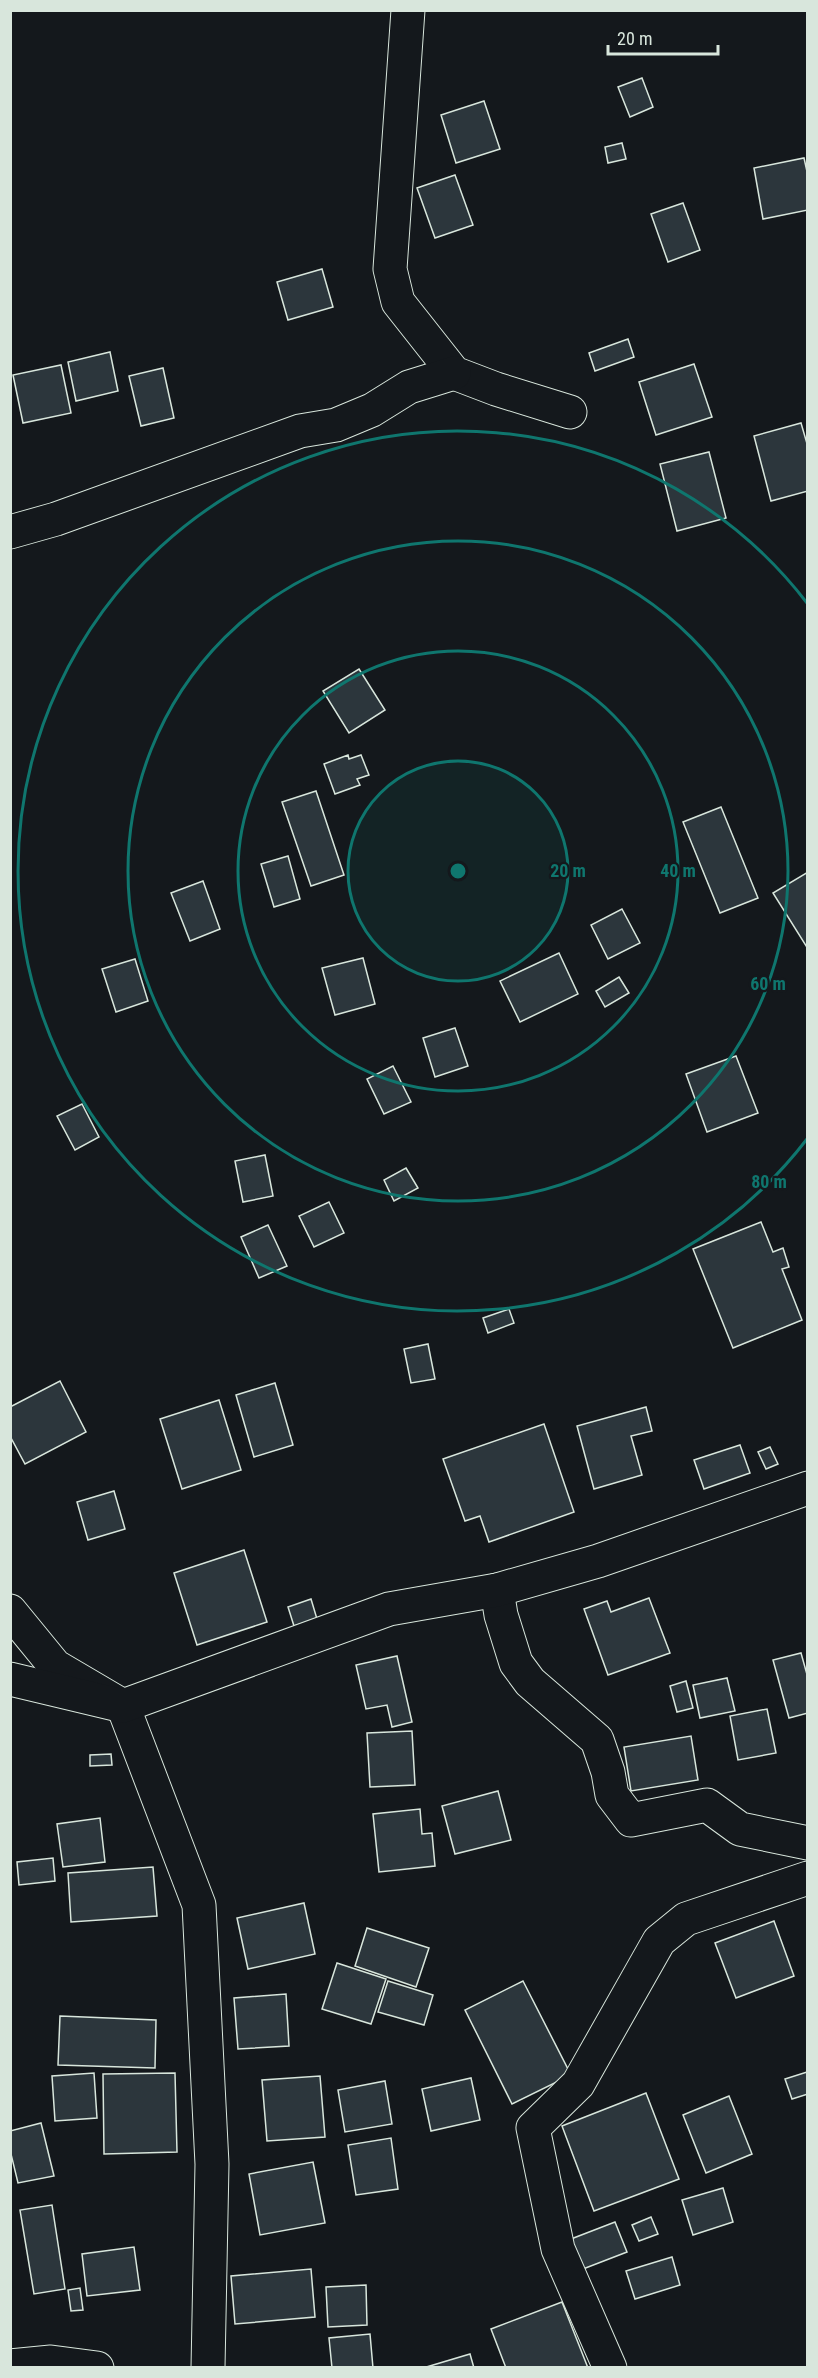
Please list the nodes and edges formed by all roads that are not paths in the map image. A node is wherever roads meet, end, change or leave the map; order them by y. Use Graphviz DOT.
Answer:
graph roads {
  1 [pos="408,10"];
  2 [pos="454,373"];
  3 [pos="570,412"];
  4 [pos="10,532"];
  5 [pos="807,1488"];
  6 [pos="497,1590"];
  7 [pos="10,1611"];
  8 [pos="10,1679"];
  9 [pos="123,1706"];
  10 [pos="807,1844"];
  11 [pos="807,1878"];
  12 [pos="10,2366"];
  13 [pos="97,2367"];
  14 [pos="208,2367"];
  15 [pos="610,2367"];
  1 -- 2 [label="street"];
  2 -- 3 [label="street"];
  2 -- 4 [label="street"];
  5 -- 6 [label="street"];
  6 -- 9 [label="street"];
  6 -- 10 [label="street"];
  7 -- 9 [label="street"];
  8 -- 9 [label="street"];
  9 -- 14 [label="street"];
  11 -- 15 [label="street"];
  12 -- 13 [label="street"];
}
